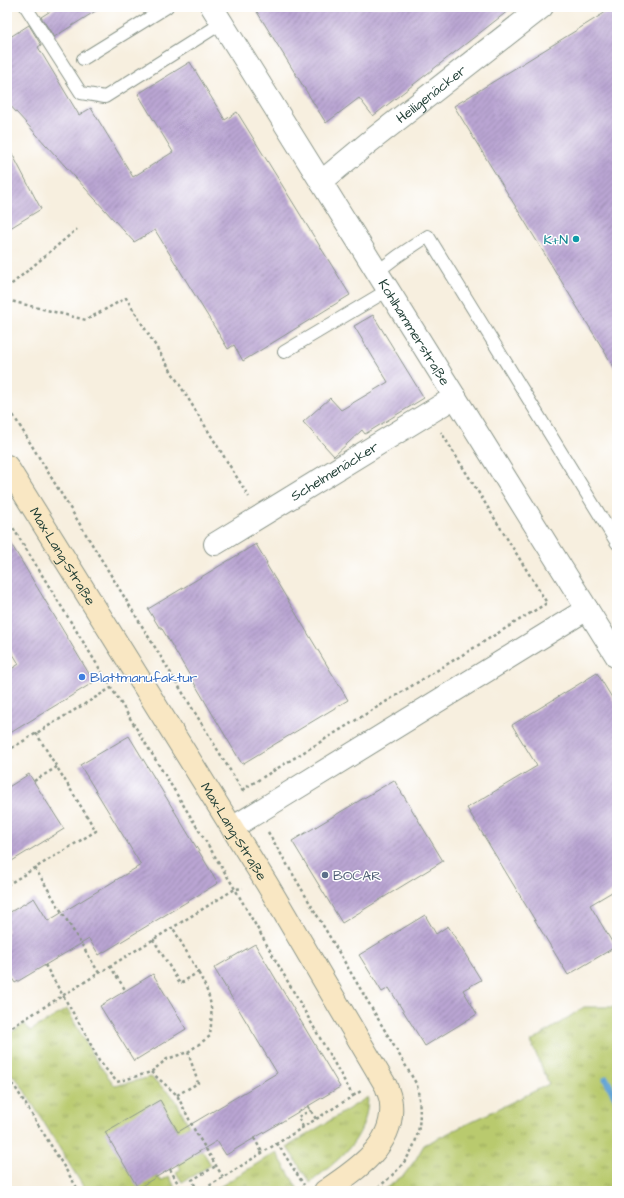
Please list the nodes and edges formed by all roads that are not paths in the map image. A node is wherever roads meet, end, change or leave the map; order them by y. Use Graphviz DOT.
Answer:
graph roads {
  1 [pos="26,7"];
  2 [pos="167,7"];
  3 [pos="542,7"];
  4 [pos="217,15"];
  5 [pos="83,59"];
  6 [pos="321,182"];
  7 [pos="377,272"];
  8 [pos="388,290"];
  9 [pos="284,352"];
  10 [pos="455,397"];
  11 [pos="7,466"];
  12 [pos="617,543"];
  13 [pos="215,544"];
  14 [pos="587,609"];
  15 [pos="617,657"];
  16 [pos="232,828"];
  17 [pos="325,1191"];
  1 -- 4 [label="lane"];
  2 -- 5 [label="lane"];
  3 -- 6 [label="street, Heiligenäcker"];
  4 -- 6 [label="street, Kohlhammerstraße"];
  6 -- 7 [label="street, Kohlhammerstraße"];
  7 -- 8 [label="street, Kohlhammerstraße"];
  7 -- 12 [label="lane"];
  8 -- 9 [label="lane"];
  8 -- 10 [label="street, Kohlhammerstraße"];
  10 -- 13 [label="street, Schelmenäcker"];
  10 -- 14 [label="street, Kohlhammerstraße"];
  11 -- 16 [label="main road, Max-Lang-Straße"];
  14 -- 15 [label="street, Kohlhammerstraße"];
  14 -- 16 [label="street"];
  16 -- 17 [label="main road, Max-Lang-Straße"];
}
